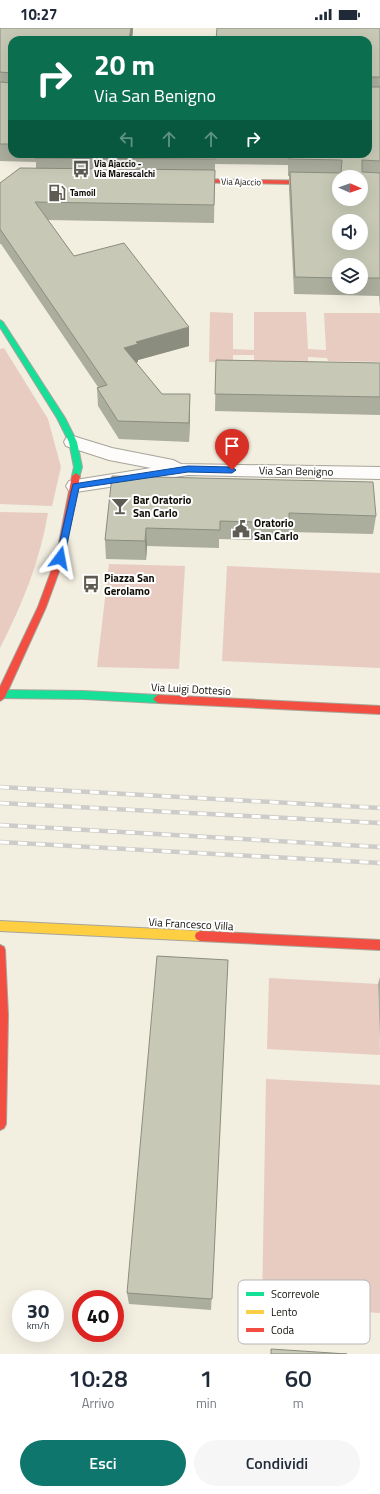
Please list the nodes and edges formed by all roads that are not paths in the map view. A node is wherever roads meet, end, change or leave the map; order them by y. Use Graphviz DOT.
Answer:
graph roads {
  1 [pos="174,181"];
  2 [pos="332,183"];
  3 [pos="0,322"];
  4 [pos="73,442"];
  5 [pos="188,469"];
  6 [pos="380,473"];
  7 [pos="76,486"];
  8 [pos="1,695"];
  9 [pos="380,710"];
  10 [pos="0,926"];
  11 [pos="380,946"];
  12 [pos="0,950"];
  13 [pos="0,1124"];
  1 -- 2 [label="street, Via Ajaccio"];
  3 -- 4 [label="street"];
  4 -- 5 [label="street, Via San Benigno"];
  4 -- 7 [label="street"];
  5 -- 6 [label="street, Via San Benigno"];
  5 -- 7 [label="street, Via San Benigno"];
  7 -- 8 [label="street"];
  8 -- 9 [label="street, Via Luigi Dottesio"];
  10 -- 11 [label="street, Via Francesco Villa"];
  12 -- 13 [label="street"];
}
